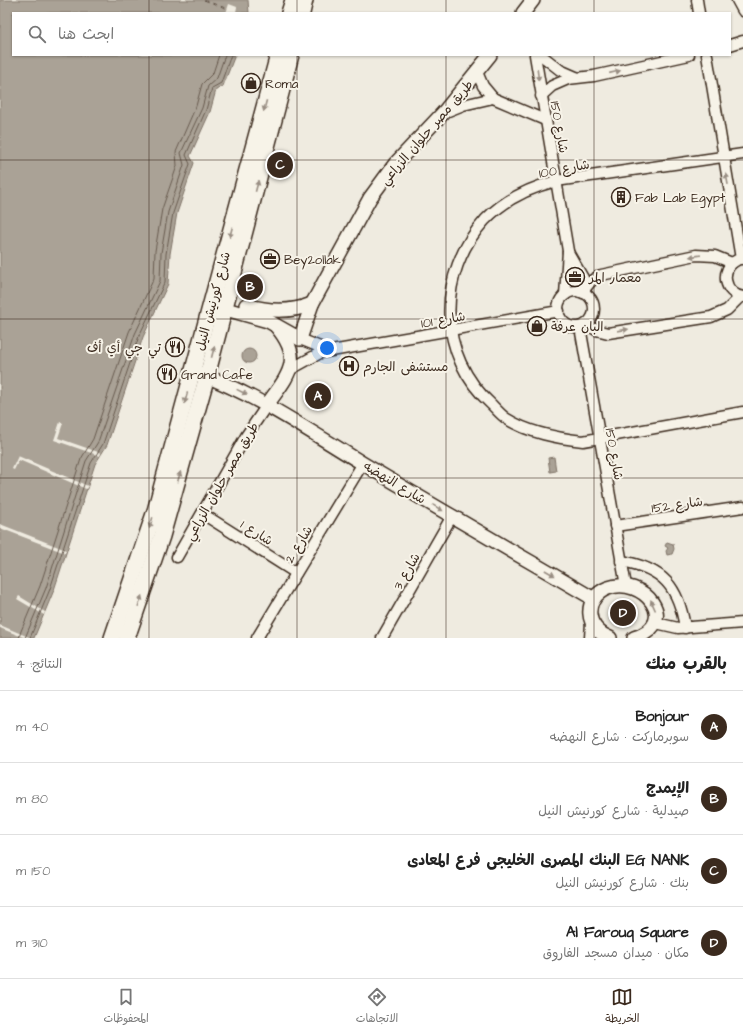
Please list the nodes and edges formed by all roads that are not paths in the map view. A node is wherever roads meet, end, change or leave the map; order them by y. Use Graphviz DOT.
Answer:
graph roads {
  1 [pos="293,0"];
  2 [pos="305,0"];
  3 [pos="697,0"];
  4 [pos="738,0"];
  5 [pos="743,11"];
  6 [pos="289,12"];
  7 [pos="302,12"];
  8 [pos="699,12"];
  9 [pos="743,41"];
  10 [pos="731,45"];
  11 [pos="278,56"];
  12 [pos="291,56"];
  13 [pos="489,56"];
  14 [pos="536,56"];
  15 [pos="542,56"];
  16 [pos="684,56"];
  17 [pos="707,56"];
  18 [pos="477,72"];
  19 [pos="576,77"];
  20 [pos="541,96"];
  21 [pos="493,98"];
  22 [pos="443,113"];
  23 [pos="545,120"];
  24 [pos="743,154"];
  25 [pos="724,157"];
  26 [pos="556,181"];
  27 [pos="568,251"];
  28 [pos="739,260"];
  29 [pos="581,293"];
  30 [pos="565,296"];
  31 [pos="742,297"];
  32 [pos="219,303"];
  33 [pos="312,304"];
  34 [pos="559,311"];
  35 [pos="258,313"];
  36 [pos="273,323"];
  37 [pos="583,326"];
  38 [pos="451,331"];
  39 [pos="300,339"];
  40 [pos="332,351"];
  41 [pos="291,369"];
  42 [pos="193,371"];
  43 [pos="207,376"];
  44 [pos="267,405"];
  45 [pos="743,412"];
  46 [pos="599,439"];
  47 [pos="363,464"];
  48 [pos="743,507"];
  49 [pos="203,514"];
  50 [pos="452,516"];
  51 [pos="615,526"];
  52 [pos="177,557"];
  53 [pos="621,561"];
  54 [pos="296,573"];
  55 [pos="626,586"];
  56 [pos="594,599"];
  57 [pos="591,622"];
  58 [pos="743,623"];
  59 [pos="685,628"];
  60 [pos="653,631"];
  61 [pos="112,638"];
  62 [pos="127,638"];
  63 [pos="257,638"];
  64 [pos="382,638"];
  65 [pos="590,638"];
  66 [pos="610,638"];
  67 [pos="634,638"];
  1 -- 6 [label="highway"];
  2 -- 7 [label="highway"];
  3 -- 8 [label="street"];
  4 -- 5 [label="street"];
  9 -- 10 [label="street"];
  11 -- 32 [label="highway, شارع كورنيش النيل, one-way"];
  32 -- 12 [label="highway, شارع كورنيش النيل, one-way"];
  13 -- 18 [label="main road, طريق مصر حلوان الزراعي"];
  14 -- 20 [label="street, شارع 150, one-way"];
  15 -- 19 [label="street"];
  19 -- 16 [label="street, one-way"];
  17 -- 25 [label="street"];
  18 -- 21 [label="street"];
  18 -- 22 [label="main road, طريق مصر حلوان الزراعي"];
  19 -- 20 [label="street"];
  20 -- 23 [label="street, شارع 150"];
  21 -- 22 [label="street"];
  21 -- 23 [label="street"];
  22 -- 33 [label="main road, طريق مصر حلوان الزراعي"];
  23 -- 26 [label="street, شارع 150"];
  24 -- 25 [label="street, شارع 100"];
  25 -- 26 [label="street, شارع 100"];
  28 -- 25 [label="street, one-way"];
  26 -- 27 [label="street, شارع 150"];
  26 -- 38 [label="street, شارع 100"];
  27 -- 29 [label="street, شارع 150"];
  27 -- 30 [label="street, شارع 150"];
  28 -- 29 [label="street, one-way"];
  28 -- 31 [label="street"];
  29 -- 30 [label="street"];
  29 -- 37 [label="street"];
  30 -- 34 [label="street"];
  37 -- 31 [label="street, one-way"];
  32 -- 35 [label="main road"];
  32 -- 42 [label="highway, شارع كورنيش النيل"];
  43 -- 32 [label="highway, شارع كورنيش النيل, one-way"];
  33 -- 35 [label="main road"];
  33 -- 39 [label="main road, طريق مصر حلوان الزراعي"];
  34 -- 37 [label="street"];
  34 -- 38 [label="street, شارع 101"];
  35 -- 36 [label="main road"];
  36 -- 39 [label="main road"];
  36 -- 41 [label="main road"];
  37 -- 46 [label="street, شارع 150"];
  38 -- 40 [label="street, شارع 101"];
  38 -- 46 [label="street, شارع 100"];
  39 -- 40 [label="street"];
  40 -- 41 [label="street, شارع 101"];
  41 -- 44 [label="main road"];
  42 -- 43 [label="main road, شارع النهضه"];
  42 -- 61 [label="highway, شارع كورنيش النيل, one-way"];
  43 -- 44 [label="main road, شارع النهضه, one-way"];
  62 -- 43 [label="highway, شارع كورنيش النيل, one-way"];
  44 -- 47 [label="main road, شارع النهضه"];
  44 -- 49 [label="street, طريق مصر حلوان الزراعي"];
  45 -- 46 [label="street, شارع 100"];
  46 -- 51 [label="street, شارع 150"];
  47 -- 50 [label="main road, شارع النهضه, one-way"];
  47 -- 54 [label="street, شارع 2"];
  48 -- 51 [label="street, شارع 152"];
  49 -- 52 [label="street, طريق مصر حلوان الزراعي"];
  49 -- 54 [label="street, شارع 1"];
  50 -- 56 [label="main road, شارع النهضه, one-way"];
  50 -- 64 [label="street, شارع 3"];
  51 -- 53 [label="street, شارع 150"];
  53 -- 55 [label="street, شارع 150"];
  53 -- 59 [label="street"];
  54 -- 63 [label="street, شارع 2"];
  55 -- 56 [label="main road"];
  60 -- 55 [label="main road, one-way"];
  56 -- 57 [label="main road"];
  57 -- 65 [label="street"];
  57 -- 66 [label="main road"];
  58 -- 59 [label="street"];
  59 -- 60 [label="street"];
  60 -- 67 [label="main road"];
}
